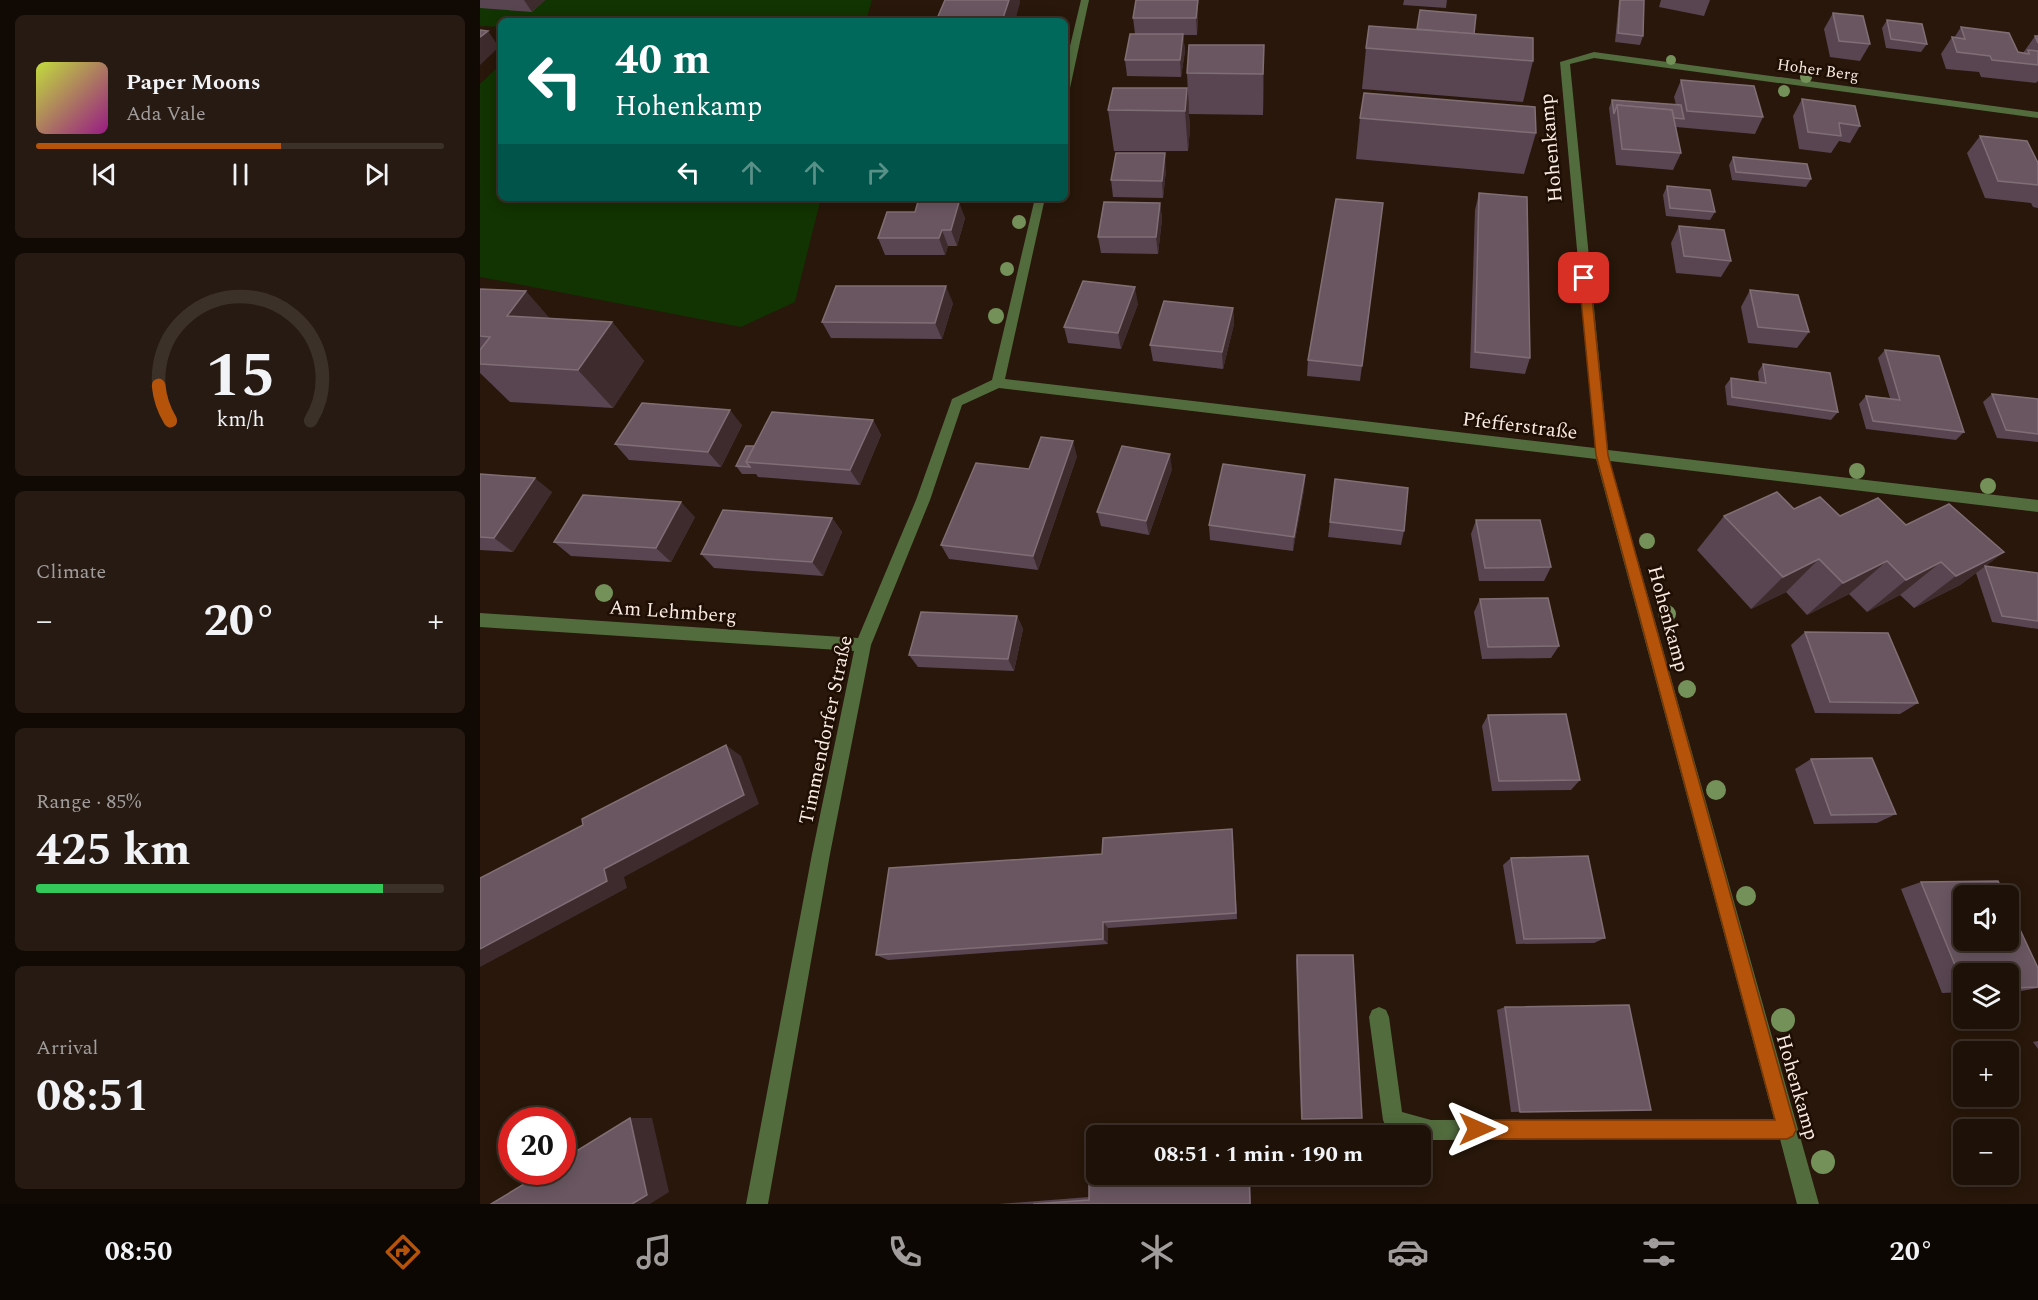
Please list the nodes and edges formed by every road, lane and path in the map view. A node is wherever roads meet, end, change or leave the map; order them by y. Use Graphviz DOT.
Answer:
graph roads {
  1 [pos="1085,0"];
  2 [pos="1594,56"];
  3 [pos="1068,75"];
  4 [pos="2038,115"];
  5 [pos="1039,201"];
  6 [pos="998,383"];
  7 [pos="1602,455"];
  8 [pos="2038,506"];
  9 [pos="480,620"];
  10 [pos="863,645"];
  11 [pos="1379,1017"];
  12 [pos="1787,1130"];
  13 [pos="757,1204"];
  14 [pos="1808,1204"];
  1 -- 3 [label="street"];
  2 -- 4 [label="street, Hoher Berg"];
  2 -- 7 [label="street, Hohenkamp"];
  5 -- 6 [label="street"];
  6 -- 7 [label="street, Pfefferstraße"];
  6 -- 10 [label="street, Timmendorfer Straße"];
  7 -- 8 [label="street, Pfefferstraße"];
  7 -- 12 [label="street, Hohenkamp"];
  9 -- 10 [label="street, Am Lehmberg"];
  10 -- 13 [label="street, Timmendorfer Straße"];
  11 -- 12 [label="street"];
  12 -- 14 [label="street, Hohenkamp"];
}
